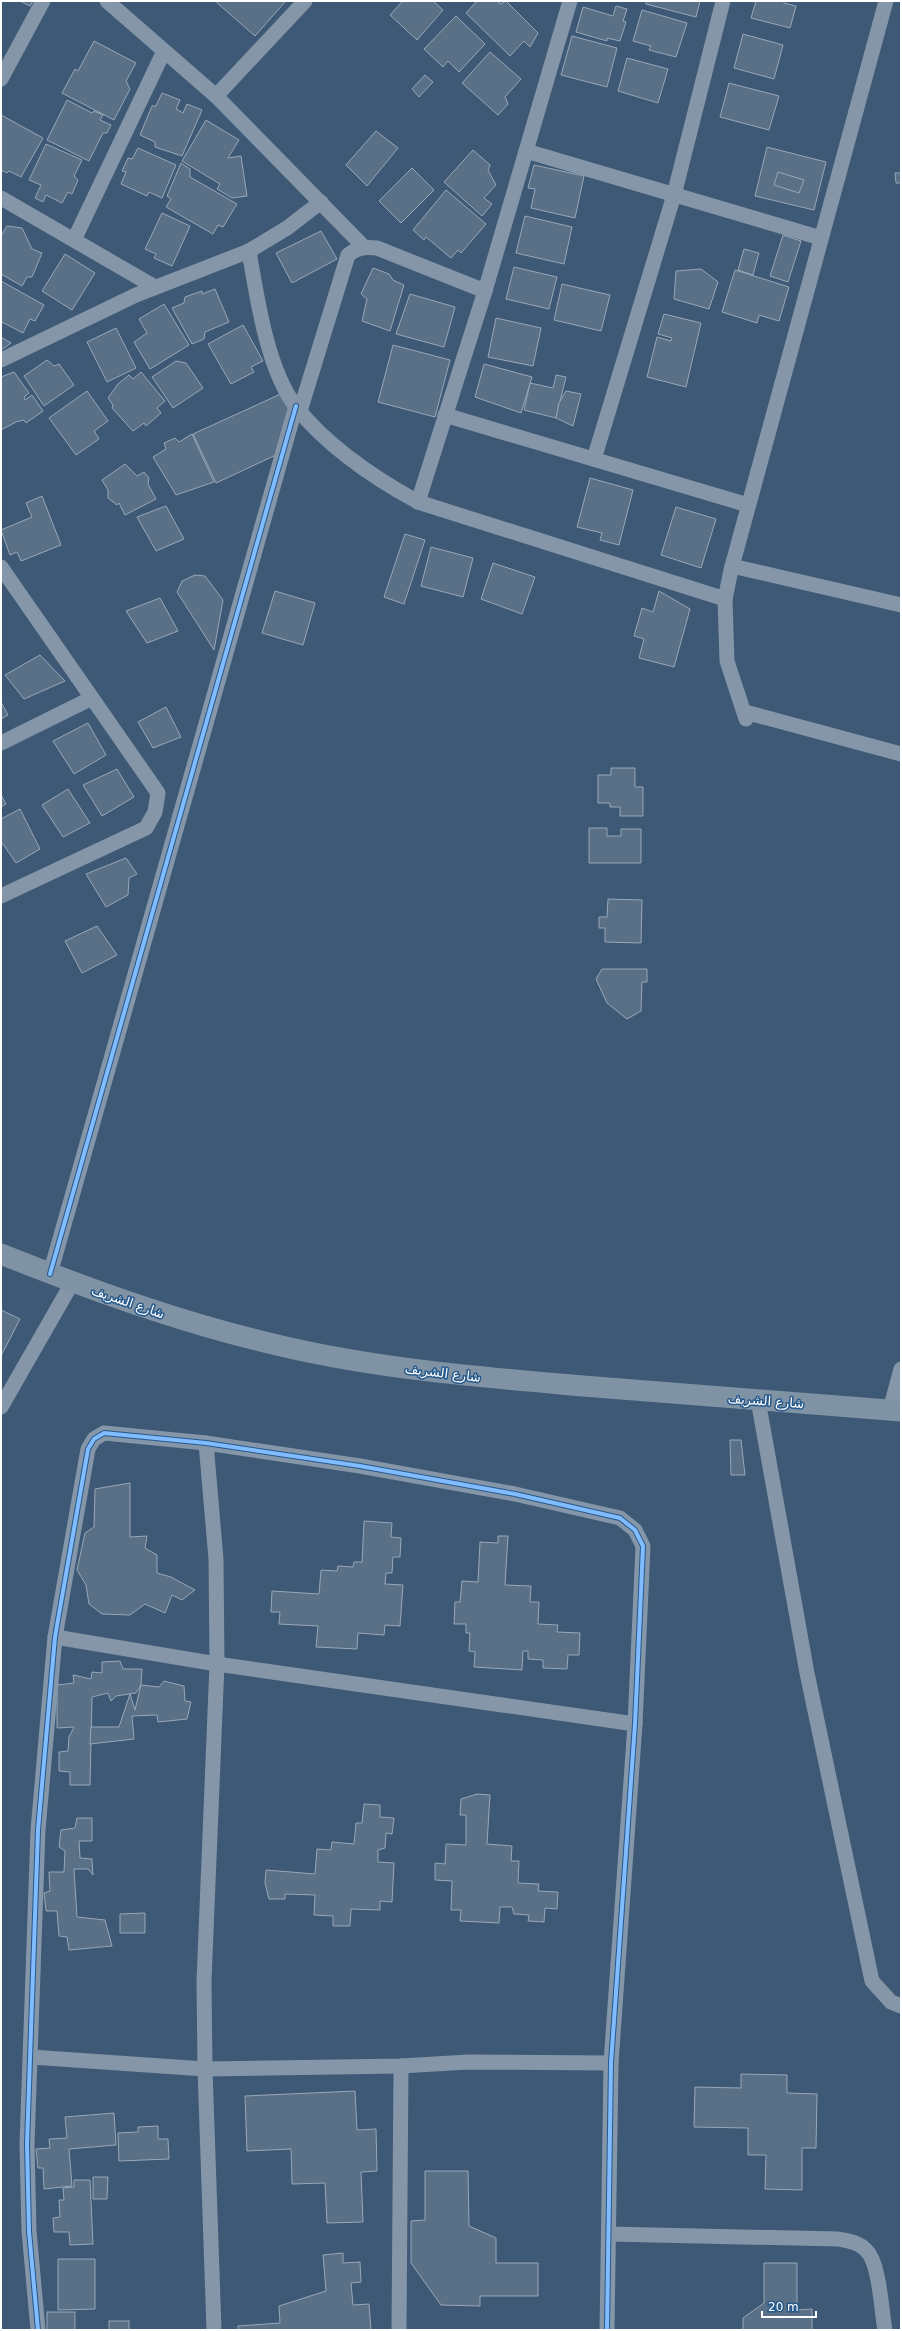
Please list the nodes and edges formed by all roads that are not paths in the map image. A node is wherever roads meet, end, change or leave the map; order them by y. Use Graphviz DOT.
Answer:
graph roads {
  1 [pos="43,1"];
  2 [pos="107,1"];
  3 [pos="305,1"];
  4 [pos="570,1"];
  5 [pos="723,1"];
  6 [pos="886,1"];
  7 [pos="164,50"];
  8 [pos="1,79"];
  9 [pos="216,96"];
  10 [pos="526,151"];
  11 [pos="674,195"];
  12 [pos="1,198"];
  13 [pos="321,202"];
  14 [pos="821,238"];
  15 [pos="74,240"];
  16 [pos="364,247"];
  17 [pos="249,251"];
  18 [pos="155,287"];
  19 [pos="485,291"];
  20 [pos="1,360"];
  21 [pos="298,409"];
  22 [pos="445,415"];
  23 [pos="594,459"];
  24 [pos="418,502"];
  25 [pos="748,505"];
  26 [pos="732,566"];
  27 [pos="1,567"];
  28 [pos="6,583"];
  29 [pos="725,599"];
  30 [pos="901,605"];
  31 [pos="92,698"];
  32 [pos="1,743"];
  33 [pos="901,754"];
  34 [pos="1,896"];
  35 [pos="1,1254"];
  36 [pos="50,1274"];
  37 [pos="72,1283"];
  38 [pos="901,1369"];
  39 [pos="758,1400"];
  40 [pos="1,1407"];
  41 [pos="896,1410"];
  42 [pos="206,1443"];
  43 [pos="55,1637"];
  44 [pos="217,1664"];
  45 [pos="636,1724"];
  46 [pos="901,2006"];
  47 [pos="31,2057"];
  48 [pos="611,2063"];
  49 [pos="401,2066"];
  50 [pos="204,2069"];
  51 [pos="609,2234"];
  52 [pos="38,2330"];
  53 [pos="214,2330"];
  54 [pos="399,2330"];
  55 [pos="606,2330"];
  56 [pos="884,2330"];
  1 -- 8 [label="street"];
  2 -- 7 [label="street"];
  3 -- 9 [label="street"];
  4 -- 10 [label="street"];
  5 -- 11 [label="street"];
  6 -- 14 [label="street"];
  7 -- 9 [label="street"];
  7 -- 15 [label="street"];
  9 -- 13 [label="street"];
  10 -- 11 [label="street"];
  10 -- 19 [label="street"];
  11 -- 14 [label="street"];
  11 -- 23 [label="street"];
  12 -- 15 [label="street"];
  13 -- 16 [label="street"];
  13 -- 17 [label="street"];
  14 -- 25 [label="street"];
  15 -- 18 [label="street"];
  16 -- 19 [label="street"];
  16 -- 21 [label="street"];
  17 -- 18 [label="street"];
  17 -- 21 [label="street"];
  18 -- 20 [label="street"];
  19 -- 22 [label="street"];
  21 -- 24 [label="street"];
  21 -- 36 [label="street"];
  22 -- 23 [label="street"];
  22 -- 24 [label="street"];
  23 -- 25 [label="street"];
  24 -- 29 [label="street"];
  25 -- 26 [label="street"];
  26 -- 29 [label="street"];
  26 -- 30 [label="street"];
  27 -- 28 [label="street"];
  28 -- 31 [label="street"];
  29 -- 33 [label="street"];
  31 -- 32 [label="street"];
  31 -- 34 [label="street"];
  35 -- 36 [label="main road, شارع الشريف"];
  36 -- 37 [label="main road, شارع الشريف"];
  37 -- 39 [label="main road, شارع الشريف"];
  37 -- 40 [label="street"];
  38 -- 41 [label="street"];
  39 -- 41 [label="main road, شارع الشريف"];
  39 -- 46 [label="street"];
  42 -- 43 [label="street"];
  42 -- 44 [label="street"];
  42 -- 45 [label="street"];
  43 -- 44 [label="street"];
  43 -- 47 [label="street"];
  44 -- 45 [label="street"];
  44 -- 50 [label="street"];
  45 -- 48 [label="street"];
  47 -- 50 [label="street"];
  47 -- 52 [label="street"];
  48 -- 49 [label="street"];
  48 -- 51 [label="street"];
  49 -- 50 [label="street"];
  49 -- 54 [label="street"];
  50 -- 53 [label="street"];
  51 -- 55 [label="street"];
  51 -- 56 [label="street"];
}
